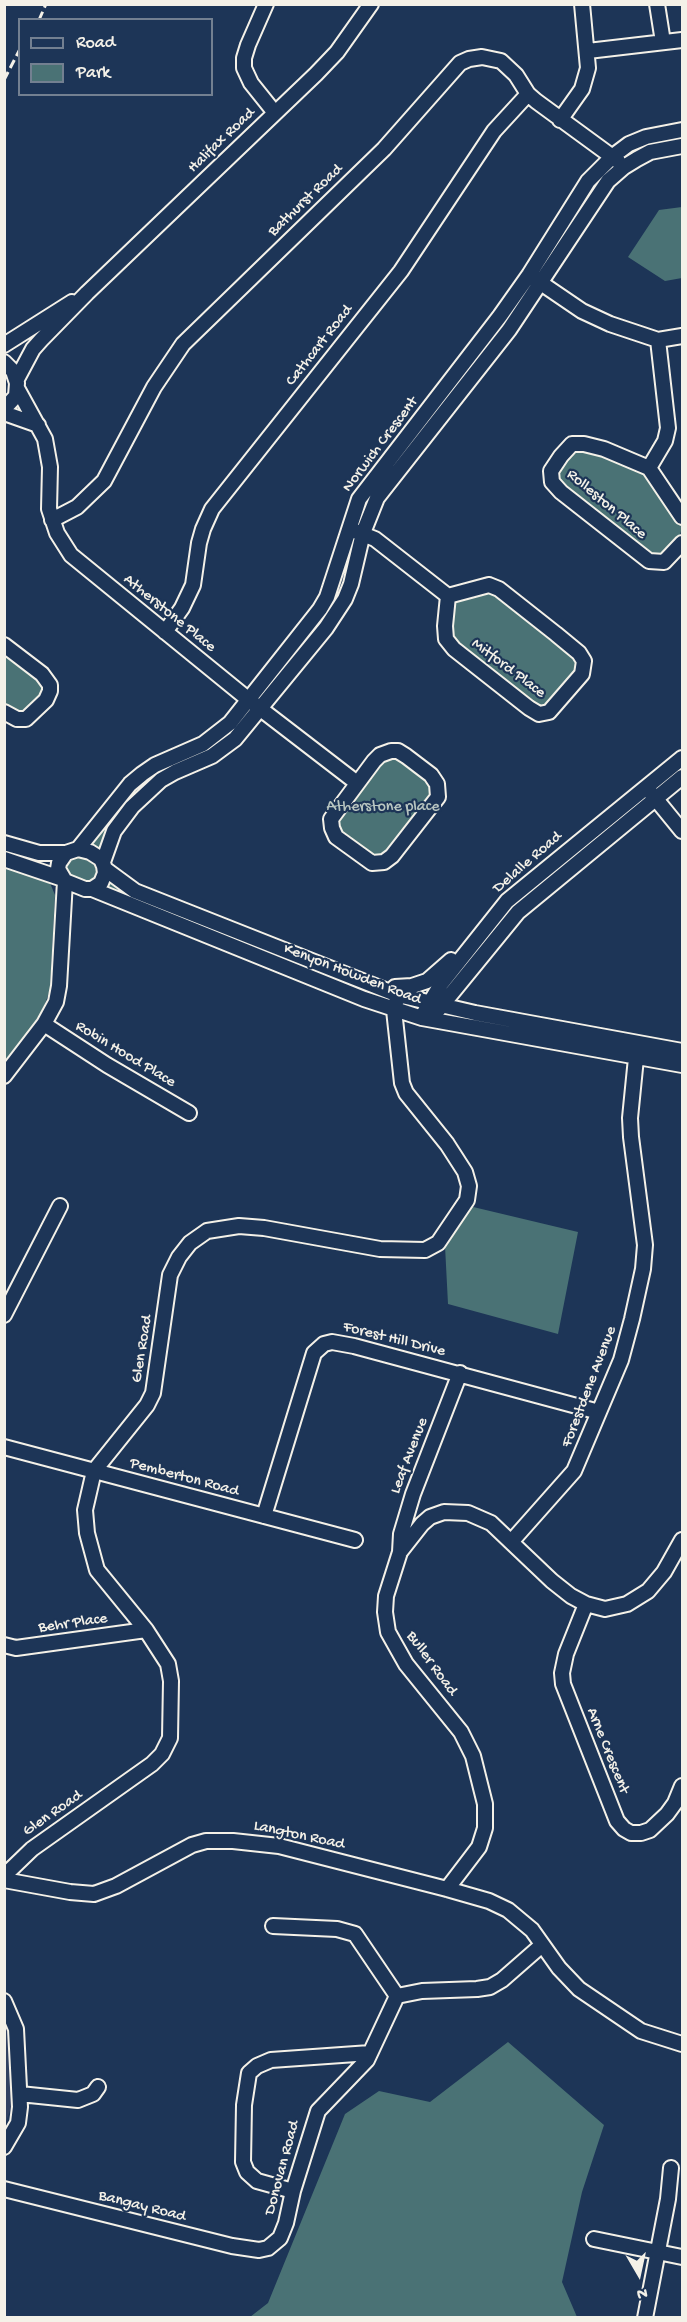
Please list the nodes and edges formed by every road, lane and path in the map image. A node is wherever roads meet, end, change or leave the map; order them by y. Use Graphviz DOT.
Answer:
graph roads {
  1 [pos="266,4"];
  2 [pos="371,4"];
  3 [pos="582,4"];
  4 [pos="657,4"];
  5 [pos="682,40"];
  6 [pos="663,42"];
  7 [pos="588,51"];
  8 [pos="528,93"];
  9 [pos="275,113"];
  10 [pos="560,120"];
  11 [pos="682,130"];
  12 [pos="682,146"];
  13 [pos="613,156"];
  14 [pos="624,167"];
  15 [pos="529,275"];
  16 [pos="541,284"];
  17 [pos="87,293"];
  18 [pos="682,336"];
  19 [pos="658,340"];
  20 [pos="4,345"];
  21 [pos="469,358"];
  22 [pos="4,362"];
  23 [pos="481,367"];
  24 [pos="17,383"];
  25 [pos="4,411"];
  26 [pos="38,425"];
  27 [pos="406,437"];
  28 [pos="418,446"];
  29 [pos="650,468"];
  30 [pos="682,517"];
  31 [pos="52,520"];
  32 [pos="347,529"];
  33 [pos="363,533"];
  34 [pos="682,543"];
  35 [pos="448,596"];
  36 [pos="165,632"];
  37 [pos="4,645"];
  38 [pos="249,700"];
  39 [pos="261,709"];
  40 [pos="4,712"];
  41 [pos="682,758"];
  42 [pos="682,777"];
  43 [pos="357,783"];
  44 [pos="646,787"];
  45 [pos="656,799"];
  46 [pos="682,831"];
  47 [pos="10,845"];
  48 [pos="72,851"];
  49 [pos="8,860"];
  50 [pos="104,866"];
  51 [pos="64,880"];
  52 [pos="86,888"];
  53 [pos="63,912"];
  54 [pos="466,952"];
  55 [pos="461,982"];
  56 [pos="401,991"];
  57 [pos="435,1004"];
  58 [pos="394,1010"];
  59 [pos="475,1013"];
  60 [pos="427,1020"];
  61 [pos="44,1024"];
  62 [pos="638,1042"];
  63 [pos="682,1051"];
  64 [pos="635,1057"];
  65 [pos="682,1065"];
  66 [pos="4,1076"];
  67 [pos="189,1113"];
  68 [pos="60,1206"];
  69 [pos="4,1315"];
  70 [pos="460,1373"];
  71 [pos="599,1412"];
  72 [pos="4,1447"];
  73 [pos="94,1471"];
  74 [pos="264,1516"];
  75 [pos="355,1540"];
  76 [pos="682,1540"];
  77 [pos="511,1542"];
  78 [pos="400,1552"];
  79 [pos="586,1604"];
  80 [pos="146,1630"];
  81 [pos="4,1646"];
  82 [pos="682,1786"];
  83 [pos="4,1878"];
  84 [pos="447,1889"];
  85 [pos="273,1926"];
  86 [pos="542,1945"];
  87 [pos="397,1996"];
  88 [pos="4,2001"];
  89 [pos="682,2044"];
  90 [pos="370,2053"];
  91 [pos="98,2087"];
  92 [pos="20,2094"];
  93 [pos="4,2147"];
  94 [pos="671,2168"];
  95 [pos="4,2189"];
  96 [pos="293,2191"];
  97 [pos="594,2239"];
  98 [pos="273,2246"];
  99 [pos="658,2252"];
  100 [pos="682,2257"];
  101 [pos="645,2318"];
  1 -- 9 [label="street"];
  2 -- 9 [label="street, Halifax Road"];
  3 -- 7 [label="street"];
  4 -- 6 [label="street"];
  5 -- 6 [label="street"];
  6 -- 7 [label="street"];
  7 -- 10 [label="street"];
  8 -- 10 [label="street, Bathurst Road"];
  8 -- 31 [label="street, Bathurst Road"];
  8 -- 36 [label="street, Cathcart Road"];
  9 -- 17 [label="street, Halifax Road"];
  10 -- 13 [label="street, Bathurst Road"];
  11 -- 13 [label="street, Norwich Crescent"];
  12 -- 14 [label="street, Norwich Crescent"];
  13 -- 14 [label="street, Bathurst Road"];
  13 -- 15 [label="street, Norwich Crescent"];
  14 -- 16 [label="street, Norwich Crescent"];
  15 -- 16 [label="street"];
  15 -- 21 [label="street, Norwich Crescent"];
  16 -- 19 [label="street"];
  16 -- 23 [label="street, Norwich Crescent"];
  17 -- 20 [label="street, Halifax Road"];
  17 -- 24 [label="street, Halifax Road"];
  18 -- 19 [label="street"];
  19 -- 29 [label="street"];
  21 -- 23 [label="street"];
  21 -- 27 [label="street, Norwich Crescent"];
  22 -- 24 [label="street"];
  23 -- 28 [label="street, Norwich Crescent"];
  24 -- 25 [label="street, Halifax Road"];
  24 -- 26 [label="street, Atherstone Place"];
  25 -- 26 [label="street"];
  26 -- 31 [label="street, Atherstone Place"];
  27 -- 28 [label="street"];
  27 -- 32 [label="street, Norwich Crescent"];
  28 -- 33 [label="street, Norwich Crescent"];
  29 -- 30 [label="street"];
  29 -- 34 [label="street, Rolleston Place"];
  31 -- 36 [label="street, Atherstone Place"];
  32 -- 33 [label="street"];
  32 -- 38 [label="street, Norwich Crescent"];
  33 -- 35 [label="street"];
  33 -- 39 [label="street, Norwich Crescent"];
  35 -- 35 [label="street, Mitford Place"];
  36 -- 38 [label="street, Atherstone Place"];
  37 -- 40 [label="street"];
  38 -- 39 [label="street, Atherstone Place"];
  38 -- 48 [label="street, Norwich Crescent"];
  39 -- 43 [label="street, Atherstone Place"];
  39 -- 50 [label="street, Norwich Crescent"];
  41 -- 44 [label="street, Delalle Road"];
  42 -- 45 [label="street, Delalle Road"];
  43 -- 43 [label="street"];
  44 -- 45 [label="street"];
  44 -- 54 [label="street, Delalle Road"];
  45 -- 46 [label="street"];
  45 -- 55 [label="street, Delalle Road"];
  47 -- 48 [label="street"];
  47 -- 49 [label="street"];
  48 -- 50 [label="street"];
  48 -- 51 [label="street"];
  49 -- 51 [label="street"];
  50 -- 52 [label="street"];
  50 -- 56 [label="street, Kenyon Howden Road"];
  51 -- 52 [label="street"];
  51 -- 53 [label="street"];
  52 -- 53 [label="street"];
  52 -- 58 [label="street, Kenyon Howden Road"];
  53 -- 61 [label="street"];
  54 -- 56 [label="street"];
  54 -- 57 [label="street, Delalle Road"];
  55 -- 57 [label="street, Delalle Road"];
  55 -- 59 [label="street"];
  56 -- 57 [label="street, Kenyon Howden Road"];
  56 -- 58 [label="street, Glen Road"];
  57 -- 59 [label="street, Kenyon Howden Road"];
  57 -- 60 [label="street, Delalle Road"];
  58 -- 60 [label="street, Kenyon Howden Road"];
  58 -- 73 [label="street, Glen Road"];
  59 -- 62 [label="street, Kenyon Howden Road"];
  60 -- 64 [label="street, Kenyon Howden Road"];
  61 -- 66 [label="street"];
  61 -- 67 [label="street, Robin Hood Place"];
  62 -- 63 [label="street, Kenyon Howden Road"];
  62 -- 64 [label="street, Forestdene Avenue"];
  64 -- 65 [label="street, Kenyon Howden Road"];
  64 -- 71 [label="street, Forestdene Avenue"];
  68 -- 69 [label="street"];
  70 -- 71 [label="street, Forest Hill Drive"];
  70 -- 74 [label="street, Forest Hill Drive"];
  70 -- 78 [label="street, Leaf Avenue"];
  71 -- 77 [label="street, Forestdene Avenue"];
  72 -- 73 [label="street, Pemberton Road"];
  73 -- 74 [label="street, Pemberton Road"];
  73 -- 80 [label="street, Glen Road"];
  74 -- 75 [label="street, Pemberton Road"];
  76 -- 79 [label="street, Buller Road"];
  77 -- 78 [label="street, Buller Road"];
  77 -- 79 [label="street, Buller Road"];
  78 -- 84 [label="street, Buller Road"];
  79 -- 82 [label="street, Arne Crescent"];
  80 -- 81 [label="street, Behr Place"];
  80 -- 83 [label="street, Glen Road"];
  83 -- 84 [label="street, Langton Road"];
  84 -- 86 [label="street, Langton Road"];
  85 -- 87 [label="street"];
  86 -- 87 [label="street"];
  86 -- 89 [label="street, Langton Road"];
  87 -- 90 [label="street, Donovan Road"];
  88 -- 92 [label="street"];
  90 -- 96 [label="street, Donovan Road"];
  90 -- 96 [label="street"];
  91 -- 92 [label="street"];
  92 -- 93 [label="street"];
  94 -- 99 [label="street"];
  95 -- 98 [label="street, Bangay Road"];
  96 -- 98 [label="street, Donovan Road"];
  97 -- 99 [label="street"];
  99 -- 100 [label="street"];
  99 -- 101 [label="street"];
}
